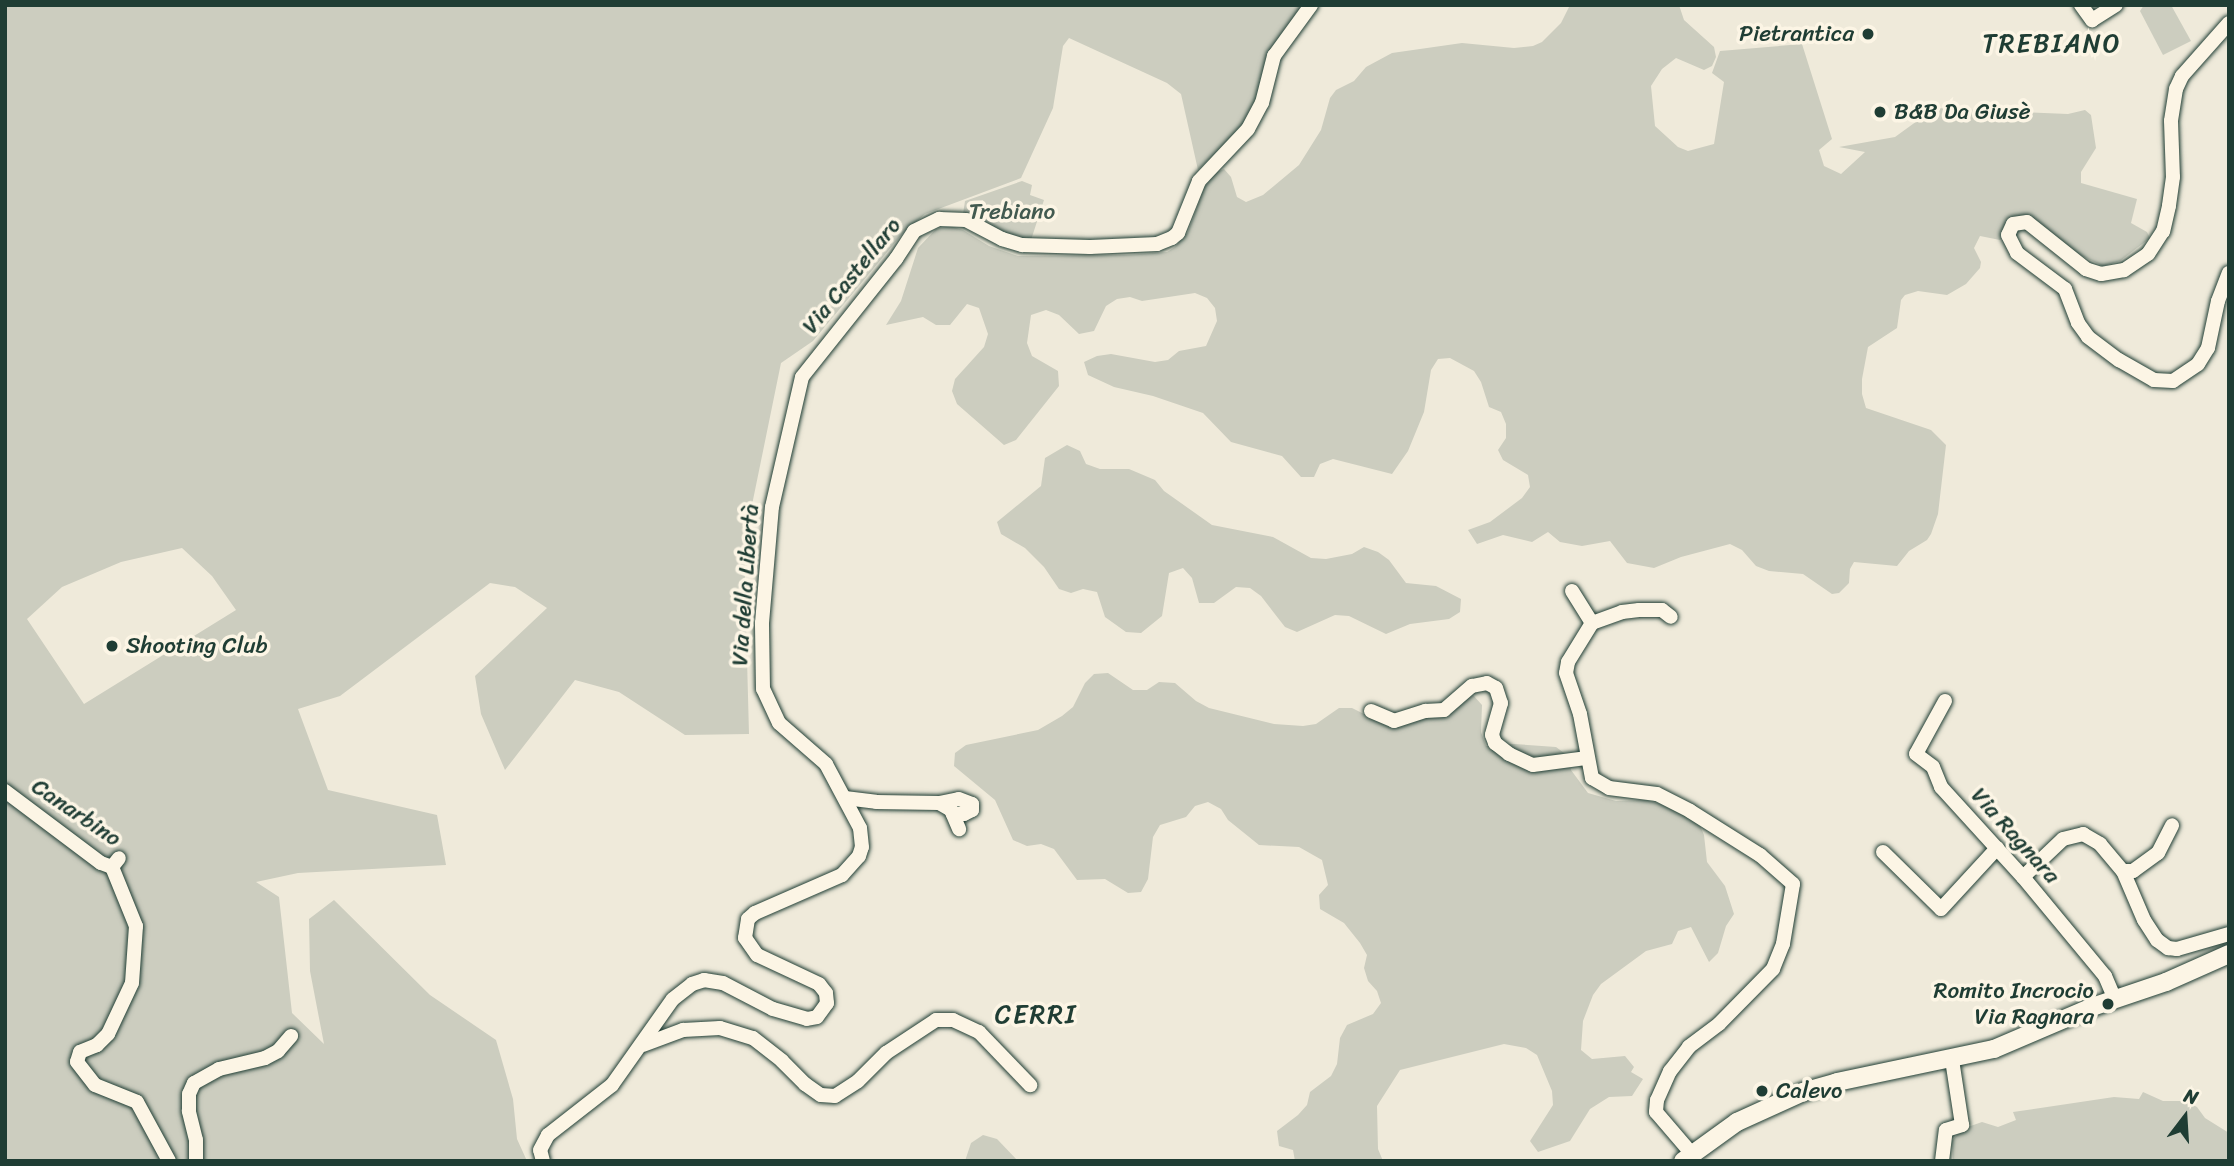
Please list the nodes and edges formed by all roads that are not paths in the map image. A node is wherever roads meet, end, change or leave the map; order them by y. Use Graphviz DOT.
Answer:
graph roads {
  1 [pos="1311,5"];
  2 [pos="2081,5"];
  3 [pos="2116,5"];
  4 [pos="2229,23"];
  5 [pos="2229,273"];
  6 [pos="800,380"];
  7 [pos="1572,591"];
  8 [pos="1671,617"];
  9 [pos="1592,622"];
  10 [pos="1945,701"];
  11 [pos="1371,711"];
  12 [pos="1586,758"];
  13 [pos="5,790"];
  14 [pos="845,798"];
  15 [pos="939,803"];
  16 [pos="953,814"];
  17 [pos="2172,825"];
  18 [pos="959,829"];
  19 [pos="1997,848"];
  20 [pos="1883,852"];
  21 [pos="2123,871"];
  22 [pos="2023,877"];
  23 [pos="2229,934"];
  24 [pos="2229,954"];
  25 [pos="2115,999"];
  26 [pos="291,1036"];
  27 [pos="642,1045"];
  28 [pos="1952,1060"];
  29 [pos="1030,1085"];
  30 [pos="1687,1157"];
  31 [pos="169,1161"];
  32 [pos="196,1161"];
  33 [pos="543,1161"];
  34 [pos="1942,1161"];
  1 -- 6 [label="street, Via Castellaro"];
  2 -- 3 [label="street"];
  4 -- 5 [label="street"];
  6 -- 14 [label="street, Via della Libertà"];
  7 -- 9 [label="street"];
  8 -- 9 [label="street"];
  9 -- 12 [label="street"];
  10 -- 19 [label="street, Via Ragnara"];
  11 -- 12 [label="street"];
  12 -- 30 [label="street"];
  13 -- 31 [label="street, Canarbino"];
  14 -- 15 [label="street"];
  14 -- 27 [label="street, Via della Libertà"];
  15 -- 16 [label="street"];
  15 -- 16 [label="street"];
  16 -- 18 [label="street"];
  17 -- 21 [label="street"];
  19 -- 20 [label="street"];
  19 -- 22 [label="street, Via Ragnara"];
  21 -- 22 [label="street"];
  21 -- 23 [label="street"];
  22 -- 25 [label="street, Via Ragnara"];
  24 -- 25 [label="main road"];
  25 -- 28 [label="main road"];
  26 -- 32 [label="street"];
  27 -- 29 [label="street"];
  27 -- 33 [label="street, Via della Libertà"];
  28 -- 30 [label="main road"];
  28 -- 34 [label="street"];
}
